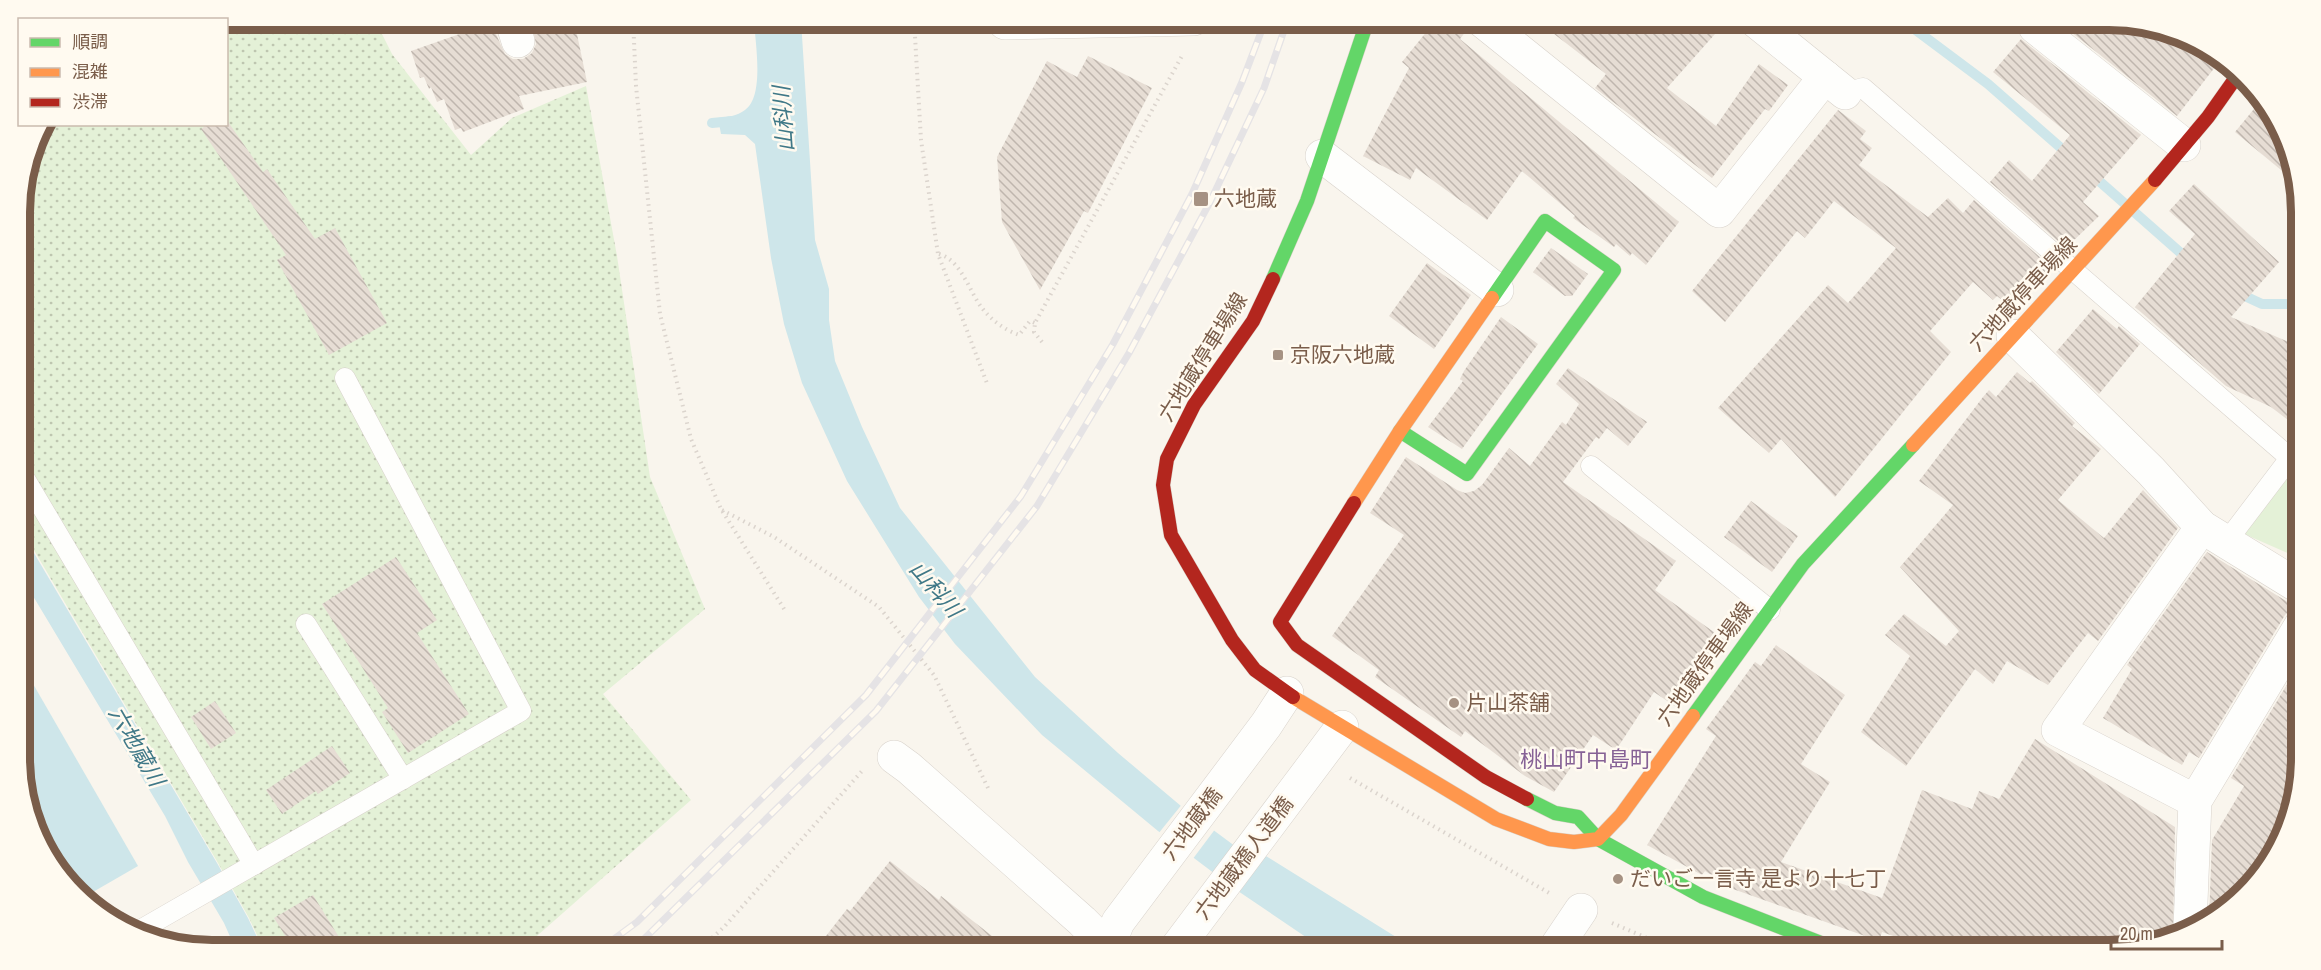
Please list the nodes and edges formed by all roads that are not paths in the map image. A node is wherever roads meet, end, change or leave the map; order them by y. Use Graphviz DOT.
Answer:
graph roads {
  1 [pos="1365,30"];
  2 [pos="1493,30"];
  3 [pos="1766,30"];
  4 [pos="2039,30"];
  5 [pos="2234,80"];
  6 [pos="1835,85"];
  7 [pos="2184,145"];
  8 [pos="1322,156"];
  9 [pos="2073,270"];
  10 [pos="1497,290"];
  11 [pos="2013,336"];
  12 [pos="345,378"];
  13 [pos="1400,432"];
  14 [pos="1591,466"];
  15 [pos="30,487"];
  16 [pos="2214,534"];
  17 [pos="2291,582"];
  18 [pos="1770,610"];
  19 [pos="306,624"];
  20 [pos="2291,643"];
  21 [pos="1287,693"];
  22 [pos="1342,727"];
  23 [pos="894,757"];
  24 [pos="403,779"];
  25 [pos="2195,801"];
  26 [pos="1598,839"];
  27 [pos="254,865"];
  28 [pos="1577,916"];
  29 [pos="2190,920"];
  30 [pos="145,927"];
  31 [pos="1112,940"];
  32 [pos="1182,940"];
  33 [pos="1561,940"];
  34 [pos="1813,940"];
  1 -- 8 [label="main road, 六地蔵停車場線"];
  2 -- 6 [label="street"];
  3 -- 6 [label="street"];
  4 -- 7 [label="street"];
  5 -- 7 [label="main road, 六地蔵停車場線"];
  6 -- 9 [label="lane"];
  7 -- 9 [label="main road, 六地蔵停車場線"];
  8 -- 10 [label="street"];
  8 -- 21 [label="main road, 六地蔵停車場線"];
  9 -- 11 [label="main road, 六地蔵停車場線"];
  9 -- 16 [label="lane"];
  10 -- 13 [label="main road"];
  10 -- 13 [label="main road"];
  11 -- 16 [label="street"];
  11 -- 18 [label="main road, 六地蔵停車場線"];
  12 -- 24 [label="lane"];
  13 -- 26 [label="main road"];
  14 -- 18 [label="lane"];
  15 -- 27 [label="lane"];
  16 -- 17 [label="street"];
  16 -- 25 [label="street"];
  18 -- 26 [label="main road, 六地蔵停車場線"];
  19 -- 24 [label="lane"];
  20 -- 25 [label="street"];
  21 -- 22 [label="main road, 六地蔵停車場線"];
  21 -- 31 [label="street, 六地蔵橋"];
  22 -- 26 [label="main road, 六地蔵停車場線"];
  22 -- 32 [label="street, 六地蔵橋人道橋"];
  23 -- 31 [label="street"];
  24 -- 27 [label="lane"];
  25 -- 29 [label="street"];
  26 -- 34 [label="main road"];
  27 -- 30 [label="lane"];
  28 -- 33 [label="street"];
}
